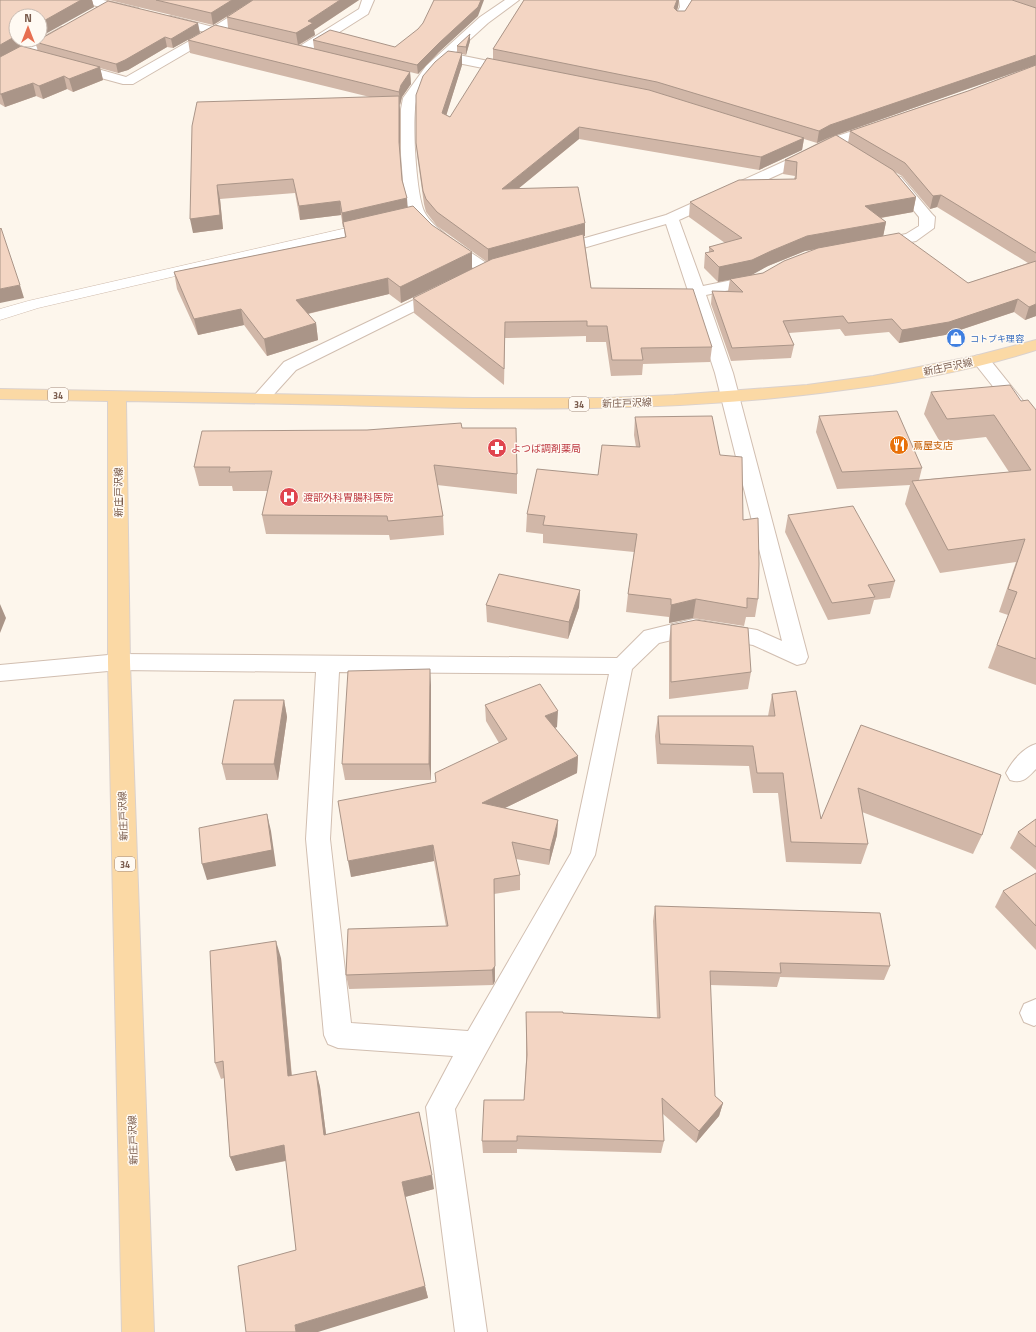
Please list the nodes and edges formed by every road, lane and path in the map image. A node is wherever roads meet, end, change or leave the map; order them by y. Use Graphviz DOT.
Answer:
graph roads {
  1 [pos="264,0"];
  2 [pos="368,0"];
  3 [pos="512,0"];
  4 [pos="685,0"];
  5 [pos="98,4"];
  6 [pos="146,14"];
  7 [pos="162,18"];
  8 [pos="680,18"];
  9 [pos="75,24"];
  10 [pos="215,31"];
  11 [pos="246,39"];
  12 [pos="284,48"];
  13 [pos="299,52"];
  14 [pos="22,53"];
  15 [pos="314,55"];
  16 [pos="444,56"];
  17 [pos="37,57"];
  18 [pos="60,63"];
  19 [pos="0,66"];
  20 [pos="528,74"];
  21 [pos="406,77"];
  22 [pos="421,81"];
  23 [pos="893,122"];
  24 [pos="833,142"];
  25 [pos="798,143"];
  26 [pos="820,150"];
  27 [pos="852,154"];
  28 [pos="884,173"];
  29 [pos="418,215"];
  30 [pos="671,218"];
  31 [pos="403,219"];
  32 [pos="388,222"];
  33 [pos="864,246"];
  34 [pos="545,254"];
  35 [pos="486,271"];
  36 [pos="768,274"];
  37 [pos="452,287"];
  38 [pos="697,292"];
  39 [pos="0,315"];
  40 [pos="1036,345"];
  41 [pos="981,360"];
  42 [pos="0,394"];
  43 [pos="117,396"];
  44 [pos="261,398"];
  45 [pos="730,398"];
  46 [pos="1036,429"];
  47 [pos="119,662"];
  48 [pos="328,663"];
  49 [pos="622,666"];
  50 [pos="0,673"];
  51 [pos="1036,753"];
  52 [pos="1018,773"];
  53 [pos="476,1045"];
  54 [pos="138,1332"];
  55 [pos="471,1332"];
  1 -- 10 [label="street"];
  2 -- 13 [label="street"];
  3 -- 16 [label="street"];
  4 -- 8 [label="street"];
  5 -- 6 [label="street"];
  7 -- 10 [label="street"];
  9 -- 14 [label="street"];
  10 -- 11 [label="street"];
  10 -- 18 [label="street"];
  12 -- 13 [label="street"];
  13 -- 15 [label="street"];
  14 -- 17 [label="street"];
  14 -- 19 [label="street"];
  16 -- 20 [label="street"];
  16 -- 22 [label="street"];
  21 -- 22 [label="street"];
  22 -- 29 [label="street"];
  23 -- 24 [label="street"];
  24 -- 26 [label="street"];
  24 -- 27 [label="street"];
  25 -- 26 [label="street"];
  26 -- 30 [label="street"];
  28 -- 33 [label="street"];
  29 -- 31 [label="lane"];
  29 -- 35 [label="street"];
  30 -- 34 [label="street"];
  30 -- 38 [label="street"];
  32 -- 39 [label="lane"];
  36 -- 38 [label="street"];
  37 -- 44 [label="street"];
  38 -- 45 [label="street"];
  40 -- 41 [label="main road, 新庄戸沢線 / 34"];
  41 -- 45 [label="main road, 新庄戸沢線 / 34"];
  41 -- 46 [label="street"];
  42 -- 43 [label="main road, 新庄戸沢線 / 34"];
  43 -- 44 [label="main road, 新庄戸沢線 / 34"];
  43 -- 47 [label="main road, 新庄戸沢線 / 34"];
  44 -- 45 [label="main road, 新庄戸沢線 / 34"];
  45 -- 49 [label="street"];
  47 -- 48 [label="street"];
  47 -- 50 [label="street"];
  47 -- 54 [label="main road, 新庄戸沢線 / 34"];
  48 -- 49 [label="street"];
  48 -- 53 [label="street"];
  49 -- 53 [label="street"];
  51 -- 52 [label="street"];
  53 -- 55 [label="street"];
}
